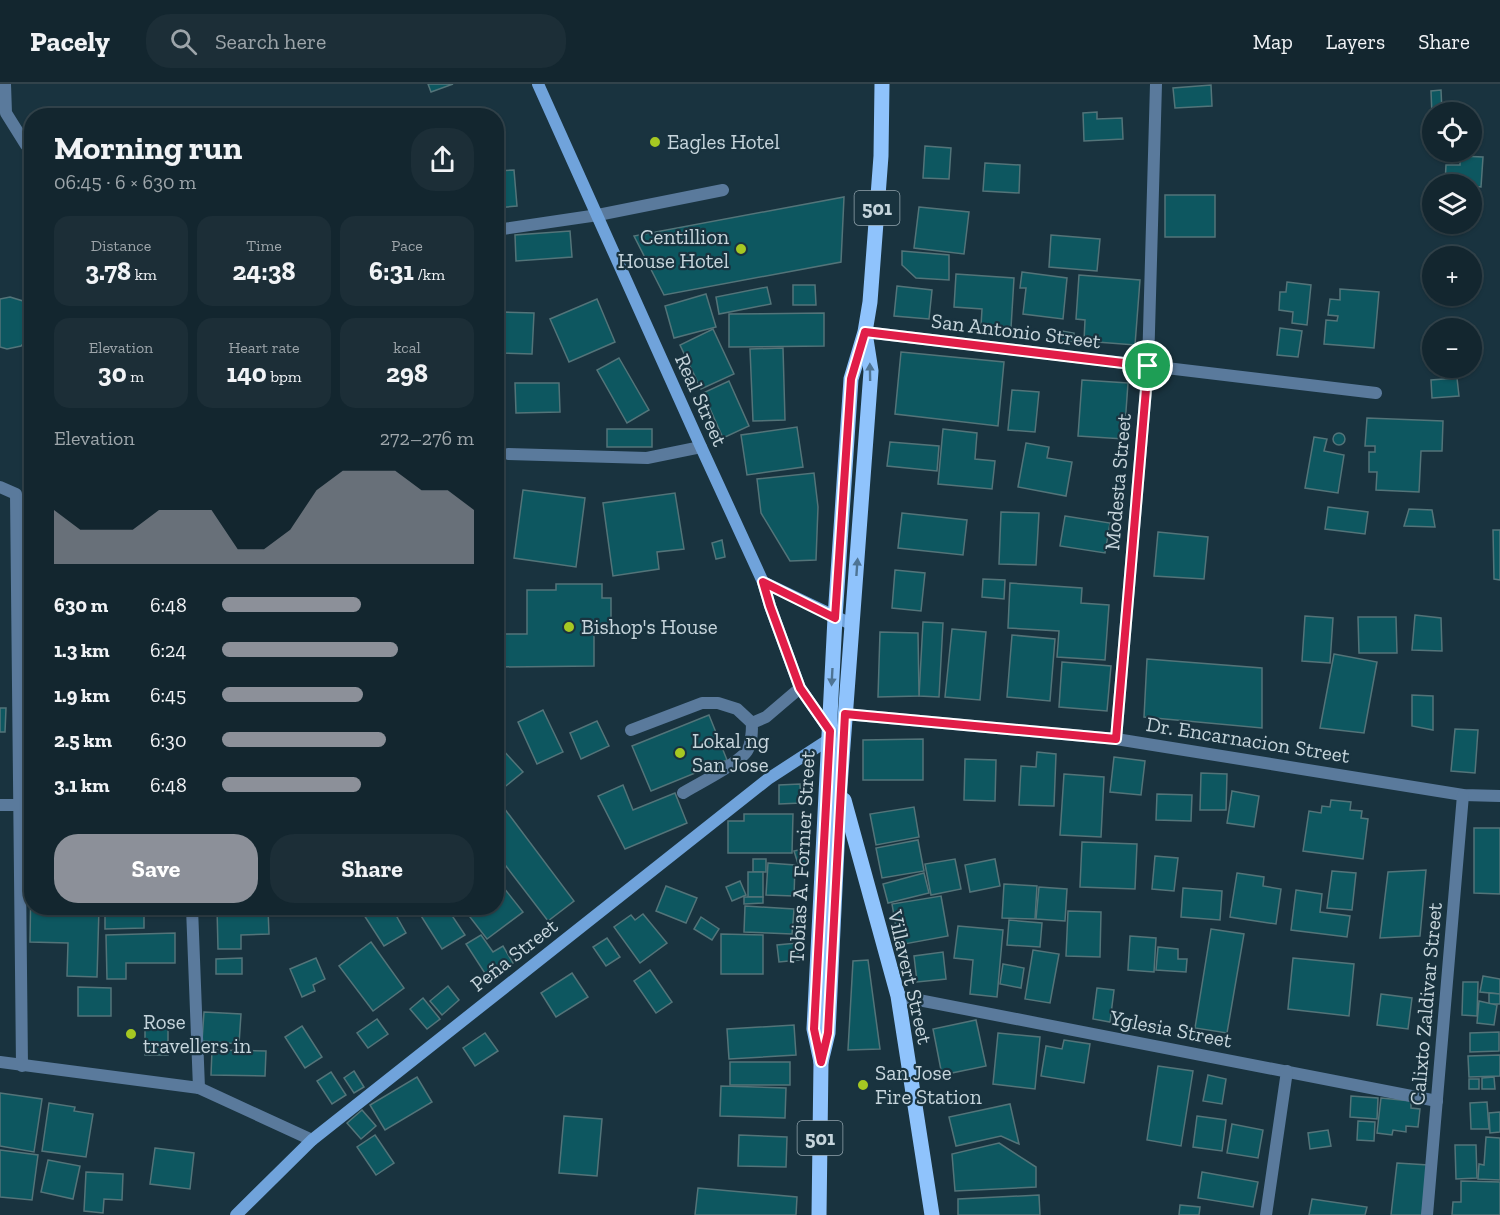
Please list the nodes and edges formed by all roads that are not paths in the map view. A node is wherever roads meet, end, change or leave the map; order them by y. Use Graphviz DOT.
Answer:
graph roads {
  1 [pos="5,84"];
  2 [pos="538,84"];
  3 [pos="882,84"];
  4 [pos="1156,84"];
  5 [pos="24,142"];
  6 [pos="723,190"];
  7 [pos="598,215"];
  8 [pos="504,229"];
  9 [pos="865,332"];
  10 [pos="1148,366"];
  11 [pos="1376,393"];
  12 [pos="700,447"];
  13 [pos="508,454"];
  14 [pos="0,487"];
  15 [pos="763,582"];
  16 [pos="835,618"];
  17 [pos="853,625"];
  18 [pos="800,688"];
  19 [pos="845,714"];
  20 [pos="752,723"];
  21 [pos="631,730"];
  22 [pos="829,736"];
  23 [pos="1116,739"];
  24 [pos="24,770"];
  25 [pos="840,786"];
  26 [pos="683,793"];
  27 [pos="1463,795"];
  28 [pos="1500,796"];
  29 [pos="0,805"];
  30 [pos="24,805"];
  31 [pos="24,892"];
  32 [pos="192,915"];
  33 [pos="898,996"];
  34 [pos="0,1062"];
  35 [pos="821,1062"];
  36 [pos="22,1066"];
  37 [pos="1287,1071"];
  38 [pos="199,1088"];
  39 [pos="1437,1101"];
  40 [pos="312,1140"];
  41 [pos="236,1215"];
  42 [pos="819,1215"];
  43 [pos="932,1215"];
  44 [pos="1266,1215"];
  45 [pos="1427,1215"];
  1 -- 5 [label="street"];
  2 -- 7 [label="main road, Real Street"];
  3 -- 9 [label="main road, Tobias A. Fornier Street / 501"];
  4 -- 10 [label="street, Modesta Street"];
  6 -- 7 [label="street"];
  7 -- 8 [label="street"];
  7 -- 12 [label="main road, Real Street"];
  9 -- 10 [label="street, San Antonio Street"];
  9 -- 16 [label="main road, Tobias A. Fornier Street / 501"];
  17 -- 9 [label="main road, Tobias A. Fornier Street / 501, one-way"];
  10 -- 11 [label="street, San Antonio Street"];
  10 -- 23 [label="street, Modesta Street"];
  12 -- 13 [label="street"];
  12 -- 15 [label="main road, Real Street"];
  14 -- 24 [label="street"];
  15 -- 16 [label="main road"];
  15 -- 18 [label="main road, Real Street"];
  16 -- 17 [label="main road"];
  16 -- 22 [label="main road, Tobias A. Fornier Street / 501, one-way"];
  17 -- 19 [label="main road, Tobias A. Fornier Street / 501"];
  18 -- 20 [label="street"];
  18 -- 22 [label="main road, Real Street"];
  19 -- 23 [label="street, Dr. Encarnacion Street"];
  19 -- 25 [label="main road, Tobias A. Fornier Street / 501"];
  20 -- 21 [label="street"];
  20 -- 26 [label="street"];
  22 -- 35 [label="main road, Tobias A. Fornier Street / 501"];
  22 -- 40 [label="main road, Peña Street"];
  23 -- 27 [label="street, Dr. Encarnacion Street"];
  25 -- 33 [label="main road, Villavert Street"];
  25 -- 35 [label="main road, Tobias A. Fornier Street / 501"];
  27 -- 28 [label="street, Dr. Encarnacion Street"];
  27 -- 39 [label="street, Calixto Zaldivar Street"];
  29 -- 30 [label="street"];
  31 -- 36 [label="street"];
  32 -- 38 [label="street"];
  33 -- 37 [label="street, Yglesia Street"];
  33 -- 43 [label="main road, Villavert Street"];
  34 -- 36 [label="street"];
  35 -- 42 [label="main road, Tobias A. Fornier Street / 501"];
  36 -- 38 [label="street"];
  37 -- 39 [label="street, Yglesia Street"];
  37 -- 44 [label="street"];
  38 -- 40 [label="street"];
  39 -- 45 [label="street, Calixto Zaldivar Street"];
  40 -- 41 [label="main road, Peña Street"];
}
